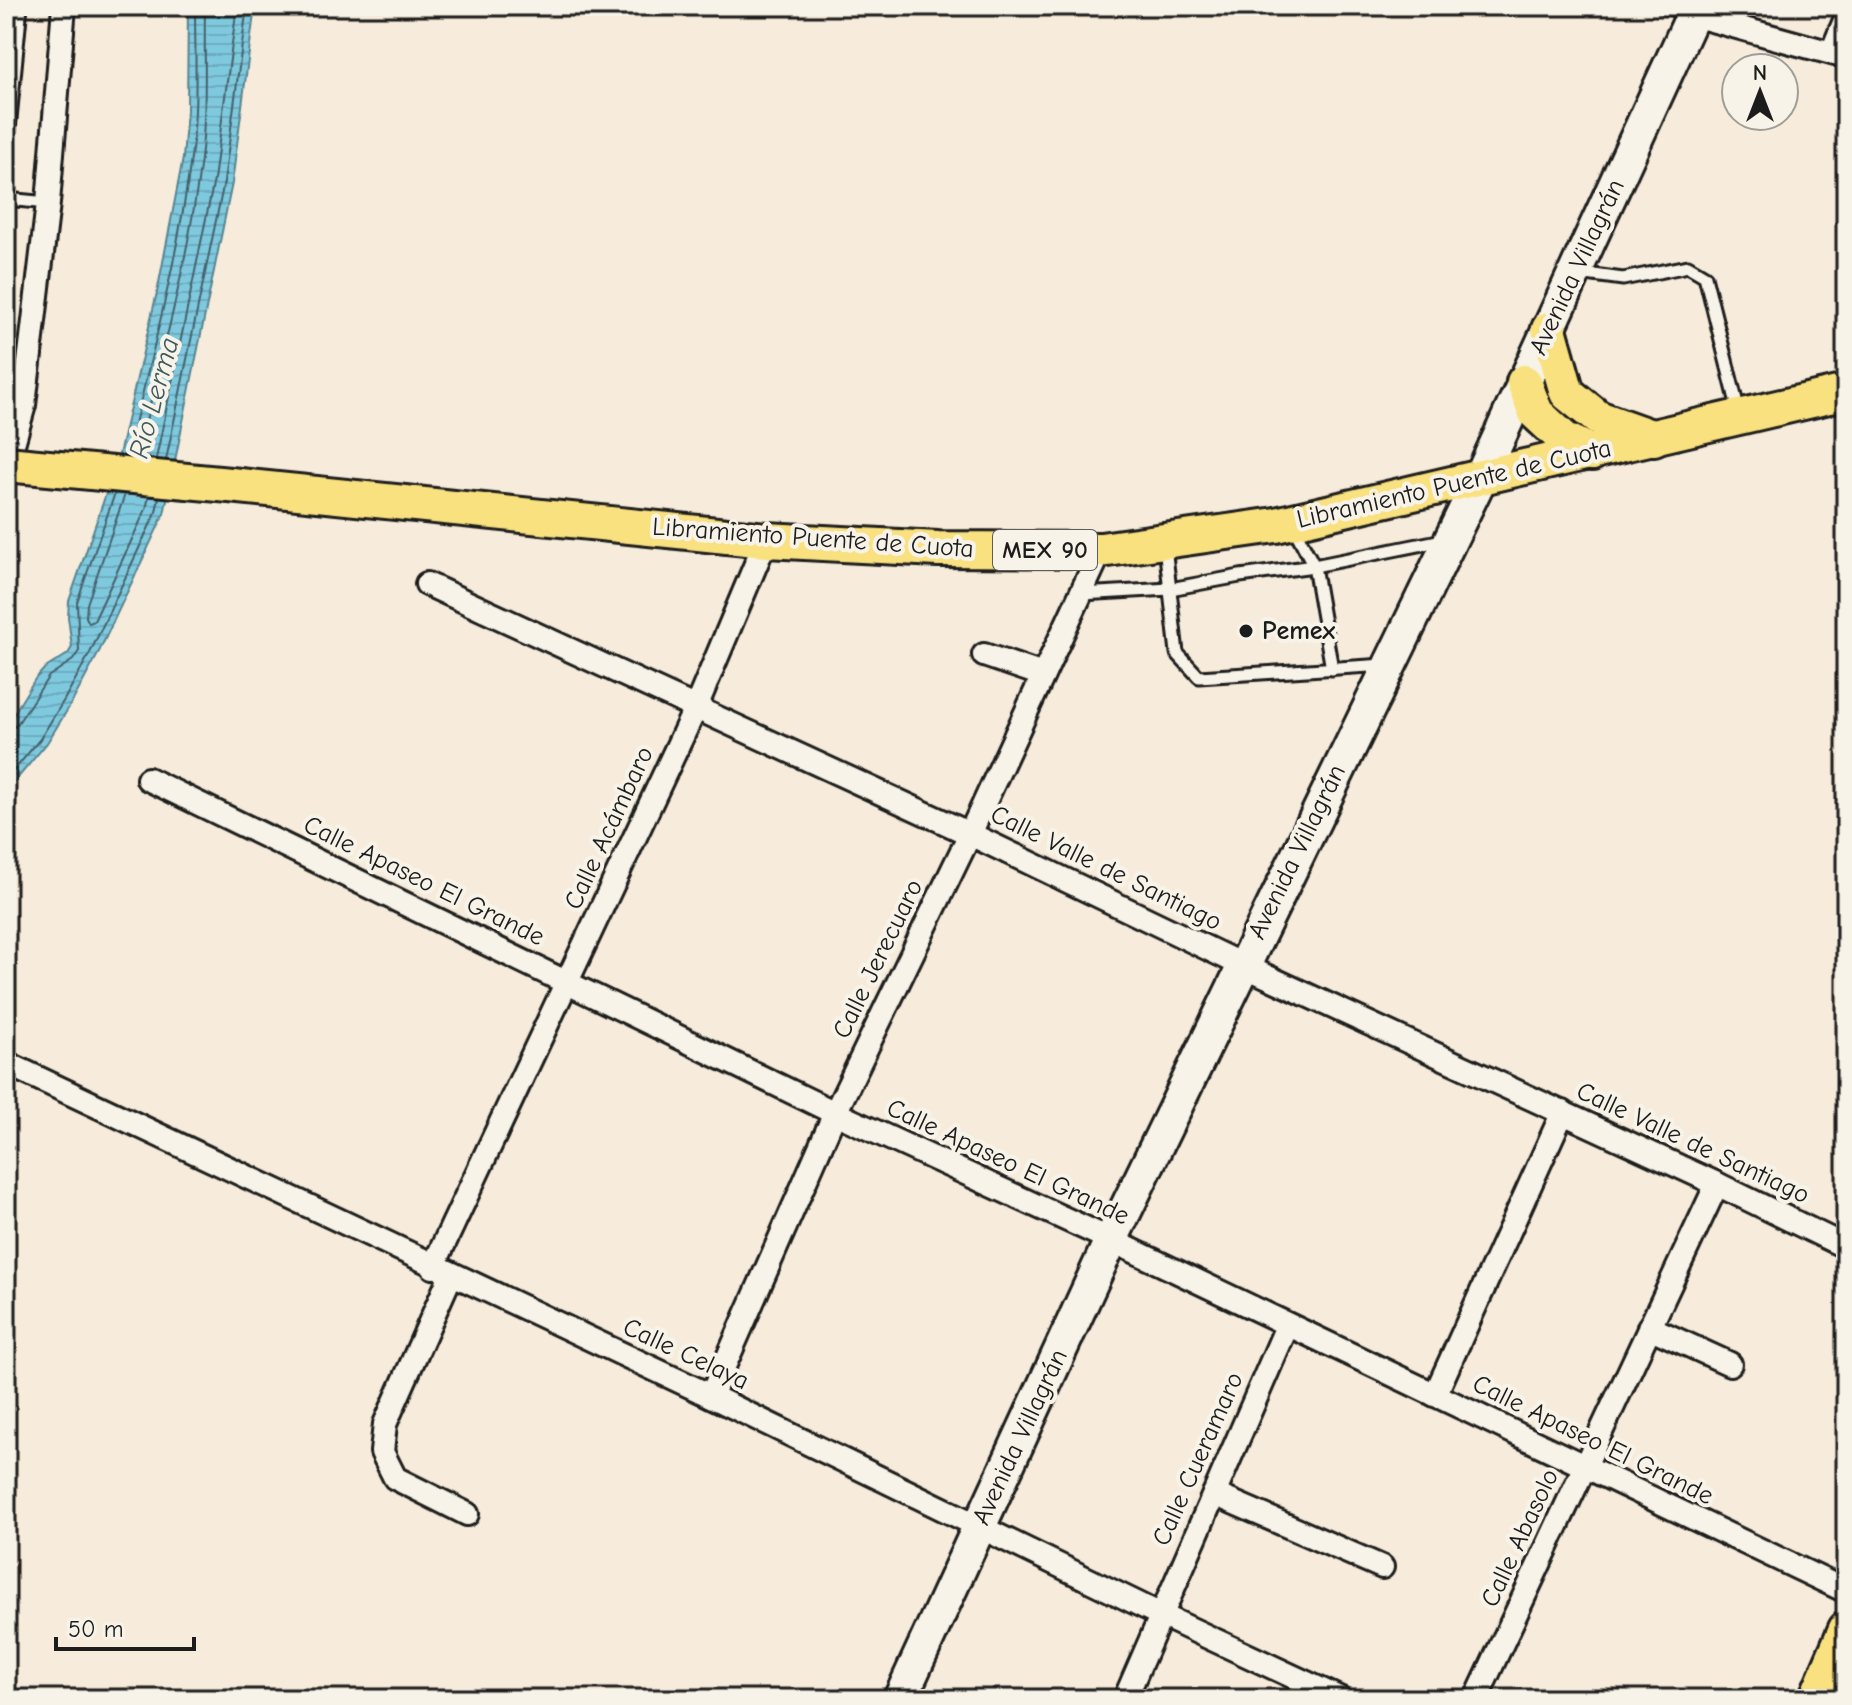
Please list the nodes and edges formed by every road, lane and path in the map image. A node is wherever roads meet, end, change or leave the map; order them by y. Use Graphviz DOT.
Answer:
graph roads {
  1 [pos="21,6"];
  2 [pos="64,6"];
  3 [pos="1662,6"];
  4 [pos="1845,6"];
  5 [pos="1695,11"];
  6 [pos="1836,54"];
  7 [pos="6,160"];
  8 [pos="6,199"];
  9 [pos="48,203"];
  10 [pos="1574,273"];
  11 [pos="1549,329"];
  12 [pos="1524,382"];
  13 [pos="1846,392"];
  14 [pos="1740,417"];
  15 [pos="1654,438"];
  16 [pos="1592,453"];
  17 [pos="6,467"];
  18 [pos="1480,479"];
  19 [pos="1291,522"];
  20 [pos="1450,539"];
  21 [pos="766,540"];
  22 [pos="1165,541"];
  23 [pos="1101,550"];
  24 [pos="1314,566"];
  25 [pos="427,584"];
  26 [pos="1170,589"];
  27 [pos="1080,594"];
  28 [pos="984,655"];
  29 [pos="1389,665"];
  30 [pos="1332,669"];
  31 [pos="1043,675"];
  32 [pos="696,707"];
  33 [pos="148,779"];
  34 [pos="970,834"];
  35 [pos="1242,965"];
  36 [pos="567,981"];
  37 [pos="6,1063"];
  38 [pos="1563,1112"];
  39 [pos="835,1113"];
  40 [pos="1717,1184"];
  41 [pos="1111,1240"];
  42 [pos="1846,1247"];
  43 [pos="442,1271"];
  44 [pos="1287,1326"];
  45 [pos="1649,1327"];
  46 [pos="1730,1364"];
  47 [pos="1435,1395"];
  48 [pos="711,1396"];
  49 [pos="1583,1468"];
  50 [pos="1214,1494"];
  51 [pos="467,1514"];
  52 [pos="979,1526"];
  53 [pos="1382,1567"];
  54 [pos="1846,1591"];
  55 [pos="1161,1615"];
  56 [pos="1846,1629"];
  57 [pos="1830,1683"];
  58 [pos="900,1699"];
  59 [pos="1125,1699"];
  60 [pos="1341,1699"];
  61 [pos="1476,1699"];
  1 -- 7 [label="lane"];
  2 -- 9 [label="street"];
  3 -- 5 [label="lane"];
  4 -- 6 [label="lane"];
  5 -- 6 [label="street"];
  5 -- 10 [label="street, Avenida Villagrán"];
  8 -- 9 [label="lane"];
  9 -- 17 [label="street"];
  10 -- 11 [label="street, Avenida Villagrán"];
  10 -- 14 [label="lane"];
  11 -- 12 [label="street, Avenida Villagrán"];
  11 -- 15 [label="main road"];
  12 -- 16 [label="main road"];
  12 -- 18 [label="street, Avenida Villagrán"];
  13 -- 14 [label="main road, Libramiento Puente de Cuota / MEX 90"];
  14 -- 15 [label="main road, Libramiento Puente de Cuota / MEX 90"];
  15 -- 16 [label="main road, Libramiento Puente de Cuota / MEX 90"];
  16 -- 18 [label="main road, Libramiento Puente de Cuota / MEX 90"];
  17 -- 21 [label="main road, Libramiento Puente de Cuota / MEX 90, bridge"];
  18 -- 19 [label="main road, Libramiento Puente de Cuota / MEX 90"];
  18 -- 20 [label="street, Avenida Villagrán"];
  19 -- 22 [label="main road, Libramiento Puente de Cuota / MEX 90"];
  19 -- 24 [label="lane"];
  20 -- 24 [label="lane"];
  20 -- 29 [label="street, Avenida Villagrán"];
  21 -- 23 [label="main road, Libramiento Puente de Cuota / MEX 90"];
  21 -- 32 [label="street, Calle Acámbaro"];
  22 -- 23 [label="main road, Libramiento Puente de Cuota / MEX 90"];
  22 -- 26 [label="lane"];
  23 -- 27 [label="street, Calle Jerecuaro"];
  24 -- 26 [label="lane"];
  24 -- 30 [label="lane"];
  25 -- 32 [label="street, Calle Valle de Santiago"];
  26 -- 27 [label="lane"];
  26 -- 30 [label="lane"];
  27 -- 31 [label="street, Calle Jerecuaro"];
  28 -- 31 [label="street"];
  29 -- 30 [label="lane"];
  29 -- 35 [label="street, Avenida Villagrán"];
  31 -- 34 [label="street, Calle Jerecuaro"];
  32 -- 34 [label="street, Calle Valle de Santiago"];
  32 -- 36 [label="street, Calle Acámbaro"];
  33 -- 36 [label="street, Calle Apaseo El Grande"];
  34 -- 35 [label="street, Calle Valle de Santiago"];
  34 -- 39 [label="street, Calle Jerecuaro"];
  35 -- 38 [label="street, Calle Valle de Santiago"];
  35 -- 41 [label="street, Avenida Villagrán"];
  36 -- 39 [label="street, Calle Apaseo El Grande"];
  36 -- 43 [label="street, Calle Acámbaro"];
  37 -- 43 [label="street, Calle Celaya"];
  38 -- 40 [label="street, Calle Valle de Santiago"];
  38 -- 47 [label="street"];
  39 -- 41 [label="street, Calle Apaseo El Grande"];
  39 -- 48 [label="street, Calle Jerecuaro"];
  40 -- 42 [label="street, Calle Valle de Santiago"];
  40 -- 45 [label="street, Calle Abasolo"];
  41 -- 44 [label="street, Calle Apaseo El Grande"];
  41 -- 52 [label="street, Avenida Villagrán"];
  43 -- 48 [label="street, Calle Celaya"];
  43 -- 51 [label="street, Calle Acámbaro"];
  44 -- 47 [label="street, Calle Apaseo El Grande"];
  44 -- 50 [label="street, Calle Cueramaro"];
  45 -- 46 [label="street"];
  45 -- 49 [label="street, Calle Abasolo"];
  47 -- 49 [label="street, Calle Apaseo El Grande"];
  48 -- 52 [label="street, Calle Celaya"];
  49 -- 54 [label="street, Calle Apaseo El Grande"];
  49 -- 61 [label="street, Calle Abasolo"];
  50 -- 53 [label="street"];
  50 -- 55 [label="street, Calle Cueramaro"];
  52 -- 55 [label="street, Calle Celaya"];
  52 -- 58 [label="street, Avenida Villagrán"];
  55 -- 59 [label="street, Calle Cueramaro"];
  55 -- 60 [label="street, Calle Celaya"];
  56 -- 57 [label="main road"];
}
